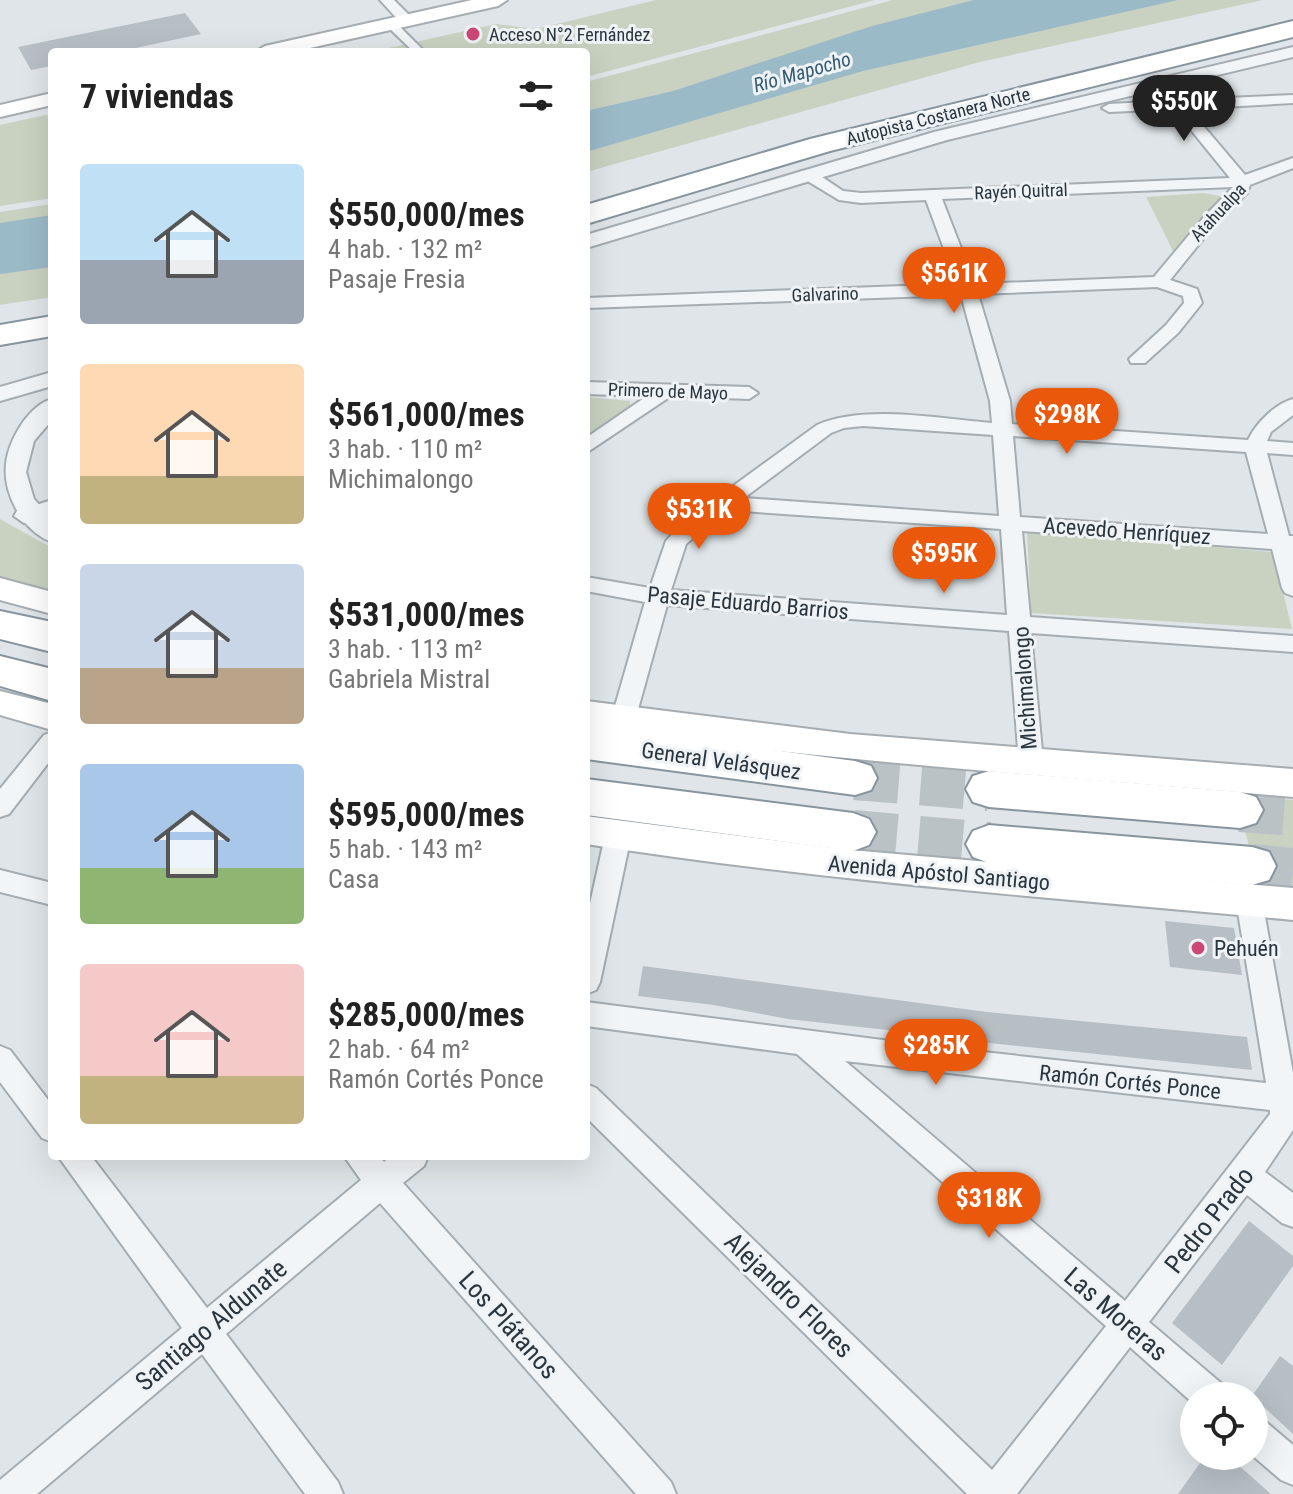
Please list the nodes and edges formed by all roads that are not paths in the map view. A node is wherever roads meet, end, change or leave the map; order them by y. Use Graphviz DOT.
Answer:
graph roads {
  1 [pos="387,0"];
  2 [pos="498,0"];
  3 [pos="1293,13"];
  4 [pos="399,22"];
  5 [pos="1293,29"];
  6 [pos="283,48"];
  7 [pos="417,48"];
  8 [pos="1293,52"];
  9 [pos="1159,83"];
  10 [pos="1293,99"];
  11 [pos="48,100"];
  12 [pos="1177,105"];
  13 [pos="1109,108"];
  14 [pos="0,111"];
  15 [pos="1293,163"];
  16 [pos="807,174"];
  17 [pos="1242,182"];
  18 [pos="590,192"];
  19 [pos="932,195"];
  20 [pos="590,214"];
  21 [pos="590,241"];
  22 [pos="1159,282"];
  23 [pos="968,289"];
  24 [pos="590,303"];
  25 [pos="48,327"];
  26 [pos="0,335"];
  27 [pos="48,349"];
  28 [pos="0,357"];
  29 [pos="1138,359"];
  30 [pos="48,378"];
  31 [pos="48,378"];
  32 [pos="0,385"];
  33 [pos="590,388"];
  34 [pos="665,392"];
  35 [pos="749,393"];
  36 [pos="0,394"];
  37 [pos="1293,405"];
  38 [pos="48,410"];
  39 [pos="1004,430"];
  40 [pos="590,444"];
  41 [pos="1255,447"];
  42 [pos="1293,449"];
  43 [pos="722,503"];
  44 [pos="48,508"];
  45 [pos="24,516"];
  46 [pos="1011,523"];
  47 [pos="48,531"];
  48 [pos="1287,542"];
  49 [pos="590,585"];
  50 [pos="1293,588"];
  51 [pos="0,589"];
  52 [pos="658,597"];
  53 [pos="48,602"];
  54 [pos="1020,623"];
  55 [pos="0,625"];
  56 [pos="48,636"];
  57 [pos="1293,644"];
  58 [pos="0,671"];
  59 [pos="48,684"];
  60 [pos="0,703"];
  61 [pos="590,715"];
  62 [pos="48,716"];
  63 [pos="623,720"];
  64 [pos="590,743"];
  65 [pos="48,746"];
  66 [pos="1031,762"];
  67 [pos="855,778"];
  68 [pos="1293,783"];
  69 [pos="989,789"];
  70 [pos="590,798"];
  71 [pos="0,807"];
  72 [pos="1240,810"];
  73 [pos="853,832"];
  74 [pos="602,833"];
  75 [pos="989,844"];
  76 [pos="0,881"];
  77 [pos="1250,883"];
  78 [pos="48,893"];
  79 [pos="1293,904"];
  80 [pos="590,945"];
  81 [pos="590,1015"];
  82 [pos="804,1043"];
  83 [pos="0,1059"];
  84 [pos="1288,1099"];
  85 [pos="590,1101"];
  86 [pos="48,1123"];
  87 [pos="76,1160"];
  88 [pos="363,1160"];
  89 [pos="408,1160"];
  90 [pos="1244,1174"];
  91 [pos="382,1182"];
  92 [pos="1293,1212"];
  93 [pos="1127,1324"];
  94 [pos="204,1331"];
  95 [pos="1194,1382"];
  96 [pos="1268,1446"];
  97 [pos="1293,1468"];
  98 [pos="10,1494"];
  99 [pos="326,1494"];
  100 [pos="659,1494"];
  101 [pos="993,1494"];
  1 -- 4 [label="street"];
  2 -- 4 [label="main road"];
  3 -- 18 [label="highway, Autopista Costanera Norte"];
  4 -- 6 [label="main road"];
  4 -- 7 [label="street"];
  5 -- 20 [label="highway, Autopista Costanera Norte"];
  8 -- 9 [label="street"];
  9 -- 12 [label="street"];
  9 -- 16 [label="street"];
  10 -- 12 [label="street"];
  11 -- 14 [label="main road"];
  12 -- 13 [label="street"];
  12 -- 17 [label="street"];
  15 -- 17 [label="street, Atahualpa"];
  16 -- 19 [label="street, Rayén Quitral"];
  16 -- 21 [label="street"];
  17 -- 19 [label="street, Rayén Quitral"];
  17 -- 22 [label="street, Atahualpa"];
  19 -- 23 [label="street, Michimalongo"];
  22 -- 23 [label="street, Galvarino"];
  22 -- 29 [label="street"];
  23 -- 24 [label="street, Galvarino"];
  23 -- 39 [label="street, Michimalongo"];
  25 -- 26 [label="highway"];
  27 -- 28 [label="highway"];
  30 -- 32 [label="street"];
  31 -- 36 [label="street"];
  33 -- 34 [label="street, Primero de Mayo"];
  34 -- 35 [label="street, Primero de Mayo"];
  34 -- 40 [label="street"];
  37 -- 41 [label="street"];
  38 -- 45 [label="street"];
  39 -- 41 [label="street"];
  39 -- 43 [label="street"];
  39 -- 46 [label="street, Michimalongo"];
  41 -- 42 [label="street"];
  41 -- 48 [label="street"];
  43 -- 46 [label="street, Acevedo Henríquez"];
  43 -- 52 [label="street"];
  44 -- 45 [label="street"];
  45 -- 47 [label="street"];
  46 -- 48 [label="street, Acevedo Henríquez"];
  46 -- 54 [label="street, Michimalongo"];
  48 -- 50 [label="street"];
  49 -- 52 [label="street, Pasaje Eduardo Barrios"];
  51 -- 53 [label="main road"];
  52 -- 54 [label="street, Pasaje Eduardo Barrios"];
  52 -- 63 [label="street"];
  54 -- 57 [label="street, Pasaje Eduardo Barrios"];
  54 -- 66 [label="street, Michimalongo"];
  55 -- 56 [label="highway"];
  58 -- 59 [label="highway"];
  60 -- 62 [label="main road"];
  61 -- 63 [label="main road"];
  63 -- 66 [label="main road"];
  64 -- 67 [label="highway, General Velásquez"];
  65 -- 71 [label="street"];
  66 -- 68 [label="main road"];
  69 -- 72 [label="highway"];
  70 -- 73 [label="highway"];
  74 -- 77 [label="main road, Avenida Apóstol Santiago"];
  74 -- 80 [label="street"];
  75 -- 77 [label="highway"];
  76 -- 78 [label="street"];
  77 -- 79 [label="main road, Avenida Apóstol Santiago"];
  77 -- 84 [label="street, Pedro Prado"];
  81 -- 82 [label="street, Ramón Cortés Ponce"];
  82 -- 84 [label="street, Ramón Cortés Ponce"];
  82 -- 93 [label="street, Las Moreras"];
  83 -- 86 [label="street"];
  84 -- 90 [label="street, Pedro Prado"];
  85 -- 101 [label="street, Alejandro Flores"];
  87 -- 94 [label="street"];
  88 -- 91 [label="street, Los Plátanos"];
  89 -- 91 [label="street, Santiago Aldunate"];
  90 -- 92 [label="street"];
  90 -- 93 [label="street, Pedro Prado"];
  91 -- 94 [label="street, Santiago Aldunate"];
  91 -- 100 [label="street, Los Plátanos"];
  93 -- 95 [label="street, Las Moreras"];
  93 -- 101 [label="street, Pedro Prado"];
  94 -- 98 [label="street, Santiago Aldunate"];
  94 -- 99 [label="street"];
  96 -- 97 [label="street"];
}
